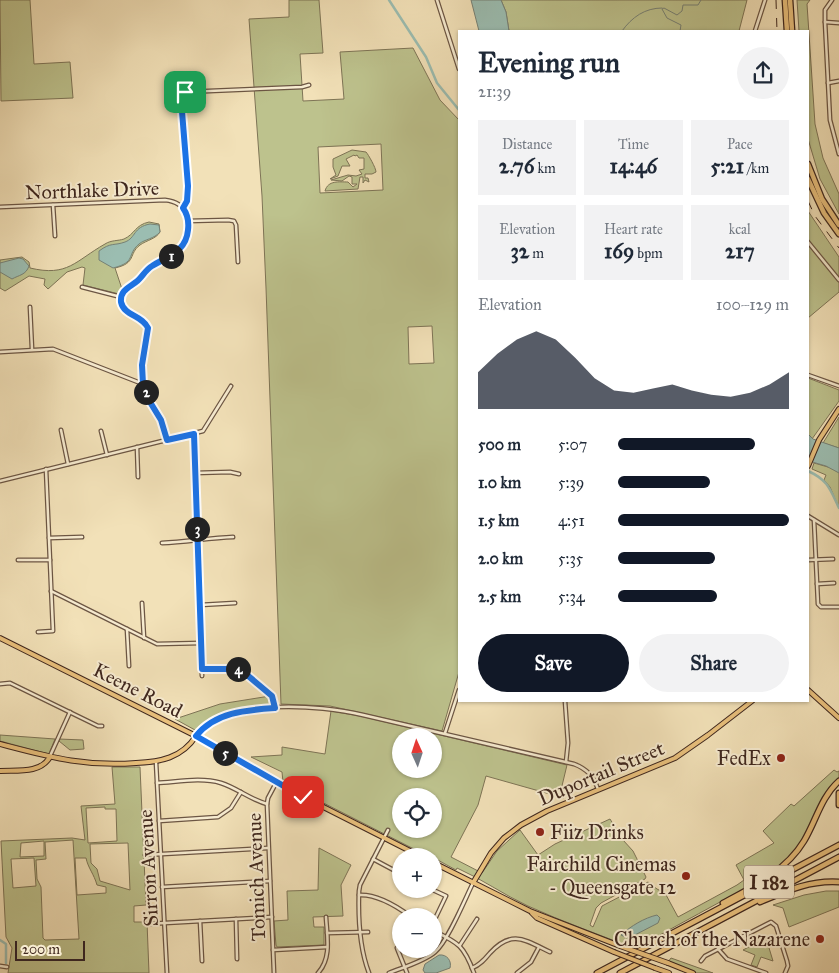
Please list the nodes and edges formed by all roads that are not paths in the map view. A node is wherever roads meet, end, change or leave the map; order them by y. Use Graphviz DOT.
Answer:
graph roads {
  1 [pos="437,0"];
  2 [pos="765,0"];
  3 [pos="785,0"];
  4 [pos="790,0"];
  5 [pos="832,0"];
  6 [pos="825,22"];
  7 [pos="839,23"];
  8 [pos="755,30"];
  9 [pos="787,30"];
  10 [pos="792,30"];
  11 [pos="458,66"];
  12 [pos="839,81"];
  13 [pos="828,83"];
  14 [pos="309,85"];
  15 [pos="839,154"];
  16 [pos="809,166"];
  17 [pos="809,181"];
  18 [pos="54,205"];
  19 [pos="0,207"];
  20 [pos="183,208"];
  21 [pos="188,222"];
  22 [pos="839,225"];
  23 [pos="839,234"];
  24 [pos="55,236"];
  25 [pos="809,243"];
  26 [pos="238,262"];
  27 [pos="839,280"];
  28 [pos="82,287"];
  29 [pos="121,297"];
  30 [pos="30,307"];
  31 [pos="32,349"];
  32 [pos="0,352"];
  33 [pos="809,375"];
  34 [pos="143,384"];
  35 [pos="231,386"];
  36 [pos="839,386"];
  37 [pos="839,409"];
  38 [pos="61,430"];
  39 [pos="101,432"];
  40 [pos="194,434"];
  41 [pos="167,440"];
  42 [pos="137,447"];
  43 [pos="107,455"];
  44 [pos="68,464"];
  45 [pos="809,464"];
  46 [pos="46,469"];
  47 [pos="195,473"];
  48 [pos="239,474"];
  49 [pos="138,477"];
  50 [pos="0,481"];
  51 [pos="809,517"];
  52 [pos="814,520"];
  53 [pos="839,535"];
  54 [pos="82,537"];
  55 [pos="49,538"];
  56 [pos="233,538"];
  57 [pos="198,540"];
  58 [pos="162,543"];
  59 [pos="816,559"];
  60 [pos="832,559"];
  61 [pos="18,560"];
  62 [pos="50,560"];
  63 [pos="809,560"];
  64 [pos="834,583"];
  65 [pos="817,584"];
  66 [pos="51,591"];
  67 [pos="142,603"];
  68 [pos="236,603"];
  69 [pos="200,604"];
  70 [pos="839,607"];
  71 [pos="128,629"];
  72 [pos="38,632"];
  73 [pos="0,638"];
  74 [pos="144,638"];
  75 [pos="201,644"];
  76 [pos="130,666"];
  77 [pos="202,669"];
  78 [pos="202,676"];
  79 [pos="0,684"];
  80 [pos="809,691"];
  81 [pos="458,693"];
  82 [pos="565,702"];
  83 [pos="751,702"];
  84 [pos="275,708"];
  85 [pos="70,712"];
  86 [pos="839,718"];
  87 [pos="102,726"];
  88 [pos="445,734"];
  89 [pos="196,736"];
  90 [pos="0,744"];
  91 [pos="50,757"];
  92 [pos="156,762"];
  93 [pos="566,762"];
  94 [pos="0,771"];
  95 [pos="839,781"];
  96 [pos="276,782"];
  97 [pos="157,783"];
  98 [pos="599,790"];
  99 [pos="241,792"];
  100 [pos="839,793"];
  101 [pos="267,804"];
  102 [pos="839,805"];
  103 [pos="159,821"];
  104 [pos="388,830"];
  105 [pos="384,838"];
  106 [pos="839,845"];
  107 [pos="268,848"];
  108 [pos="404,848"];
  109 [pos="160,854"];
  110 [pos="145,856"];
  111 [pos="839,857"];
  112 [pos="373,860"];
  113 [pos="442,867"];
  114 [pos="392,870"];
  115 [pos="270,881"];
  116 [pos="839,882"];
  117 [pos="473,883"];
  118 [pos="162,887"];
  119 [pos="442,894"];
  120 [pos="358,895"];
  121 [pos="398,908"];
  122 [pos="440,908"];
  123 [pos="530,911"];
  124 [pos="733,913"];
  125 [pos="272,917"];
  126 [pos="326,917"];
  127 [pos="236,919"];
  128 [pos="478,919"];
  129 [pos="700,919"];
  130 [pos="200,921"];
  131 [pos="164,923"];
  132 [pos="147,924"];
  133 [pos="360,932"];
  134 [pos="368,932"];
  135 [pos="326,933"];
  136 [pos="507,934"];
  137 [pos="442,935"];
  138 [pos="577,936"];
  139 [pos="446,937"];
  140 [pos="596,937"];
  141 [pos="508,939"];
  142 [pos="460,946"];
  143 [pos="327,947"];
  144 [pos="539,947"];
  145 [pos="718,949"];
  146 [pos="273,950"];
  147 [pos="550,952"];
  148 [pos="401,958"];
  149 [pos="237,959"];
  150 [pos="202,961"];
  151 [pos="701,962"];
  152 [pos="0,966"];
  153 [pos="7,967"];
  154 [pos="404,967"];
  155 [pos="472,968"];
  156 [pos="167,973"];
  157 [pos="274,973"];
  158 [pos="318,973"];
  159 [pos="369,973"];
  160 [pos="389,973"];
  161 [pos="407,973"];
  162 [pos="474,973"];
  163 [pos="517,973"];
  164 [pos="598,973"];
  165 [pos="620,973"];
  166 [pos="669,973"];
  167 [pos="693,973"];
  168 [pos="766,973"];
  169 [pos="785,973"];
  1 -- 11 [label="street"];
  2 -- 8 [label="street"];
  3 -- 9 [label="highway"];
  4 -- 10 [label="highway"];
  5 -- 6 [label="street"];
  6 -- 7 [label="street"];
  6 -- 13 [label="street"];
  12 -- 13 [label="street"];
  13 -- 15 [label="street"];
  14 -- 20 [label="street"];
  16 -- 22 [label="highway"];
  17 -- 23 [label="highway"];
  18 -- 19 [label="street, Northlake Drive"];
  18 -- 20 [label="street, Northlake Drive"];
  18 -- 24 [label="street"];
  20 -- 21 [label="street"];
  21 -- 26 [label="street"];
  21 -- 29 [label="street"];
  25 -- 27 [label="street"];
  28 -- 29 [label="street"];
  29 -- 34 [label="street"];
  30 -- 31 [label="street"];
  31 -- 32 [label="street"];
  31 -- 34 [label="street"];
  33 -- 36 [label="street"];
  34 -- 41 [label="street"];
  35 -- 40 [label="street"];
  37 -- 45 [label="main road"];
  38 -- 44 [label="street"];
  39 -- 43 [label="street"];
  40 -- 41 [label="street"];
  40 -- 47 [label="street"];
  41 -- 42 [label="street"];
  42 -- 43 [label="street"];
  42 -- 49 [label="street"];
  43 -- 44 [label="street"];
  44 -- 46 [label="street"];
  46 -- 50 [label="street"];
  46 -- 55 [label="street"];
  47 -- 48 [label="street"];
  47 -- 57 [label="street"];
  51 -- 52 [label="street"];
  52 -- 53 [label="street"];
  52 -- 59 [label="street"];
  54 -- 55 [label="street"];
  55 -- 62 [label="street"];
  56 -- 57 [label="street"];
  57 -- 58 [label="street"];
  57 -- 69 [label="street"];
  59 -- 60 [label="street"];
  59 -- 63 [label="street"];
  59 -- 65 [label="street"];
  61 -- 62 [label="street"];
  62 -- 66 [label="street"];
  64 -- 65 [label="street"];
  65 -- 70 [label="street"];
  66 -- 71 [label="street"];
  66 -- 72 [label="street"];
  67 -- 74 [label="street"];
  68 -- 69 [label="street"];
  69 -- 75 [label="street"];
  71 -- 74 [label="street"];
  71 -- 76 [label="street"];
  73 -- 89 [label="main road, Keene Road"];
  74 -- 75 [label="street"];
  75 -- 77 [label="street"];
  77 -- 78 [label="street"];
  77 -- 84 [label="street"];
  79 -- 85 [label="street"];
  80 -- 86 [label="main road"];
  81 -- 88 [label="street"];
  82 -- 93 [label="street"];
  83 -- 98 [label="main road, Duportail Street"];
  84 -- 88 [label="street"];
  84 -- 89 [label="street"];
  85 -- 87 [label="street"];
  85 -- 91 [label="street"];
  88 -- 93 [label="street"];
  89 -- 92 [label="main road"];
  89 -- 96 [label="main road, Keene Road"];
  90 -- 91 [label="main road"];
  91 -- 92 [label="main road"];
  91 -- 94 [label="main road"];
  92 -- 97 [label="street, Sirron Avenue"];
  93 -- 98 [label="street"];
  95 -- 129 [label="highway"];
  96 -- 101 [label="street, Tomich Avenue"];
  96 -- 105 [label="main road, Keene Road"];
  97 -- 99 [label="street"];
  97 -- 103 [label="street, Sirron Avenue"];
  98 -- 117 [label="main road, Duportail Street"];
  99 -- 101 [label="street"];
  99 -- 103 [label="street"];
  100 -- 102 [label="highway"];
  101 -- 107 [label="street, Tomich Avenue"];
  103 -- 109 [label="street, Sirron Avenue"];
  104 -- 105 [label="street"];
  105 -- 108 [label="main road, Keene Road"];
  105 -- 112 [label="street"];
  106 -- 129 [label="highway, I 182"];
  107 -- 109 [label="street"];
  107 -- 115 [label="street, Tomich Avenue"];
  109 -- 110 [label="street"];
  109 -- 118 [label="street, Sirron Avenue"];
  111 -- 124 [label="highway, I 182"];
  112 -- 114 [label="street"];
  112 -- 120 [label="street"];
  113 -- 117 [label="main road"];
  115 -- 118 [label="street"];
  115 -- 125 [label="street, Tomich Avenue"];
  116 -- 124 [label="highway"];
  117 -- 123 [label="main road"];
  117 -- 139 [label="street"];
  118 -- 131 [label="street, Sirron Avenue"];
  119 -- 122 [label="street"];
  120 -- 121 [label="street"];
  120 -- 133 [label="street"];
  123 -- 138 [label="main road"];
  123 -- 140 [label="main road"];
  124 -- 165 [label="highway, I 182"];
  125 -- 127 [label="street"];
  125 -- 146 [label="street, Tomich Avenue"];
  126 -- 135 [label="street"];
  127 -- 130 [label="street"];
  127 -- 149 [label="street"];
  128 -- 142 [label="street"];
  129 -- 164 [label="highway, I 182"];
  130 -- 131 [label="street"];
  130 -- 150 [label="street"];
  131 -- 132 [label="street"];
  131 -- 156 [label="street, Sirron Avenue"];
  133 -- 134 [label="street"];
  133 -- 135 [label="street"];
  133 -- 159 [label="street"];
  135 -- 143 [label="street"];
  136 -- 141 [label="street"];
  137 -- 139 [label="street"];
  138 -- 140 [label="main road"];
  138 -- 166 [label="main road, bridge"];
  139 -- 142 [label="street"];
  139 -- 154 [label="street"];
  140 -- 167 [label="main road, bridge"];
  141 -- 144 [label="street"];
  141 -- 155 [label="street"];
  142 -- 155 [label="street"];
  143 -- 146 [label="street"];
  143 -- 158 [label="street"];
  144 -- 147 [label="street"];
  144 -- 163 [label="street"];
  145 -- 151 [label="street"];
  145 -- 168 [label="street"];
  145 -- 169 [label="street"];
  146 -- 157 [label="street, Tomich Avenue"];
  148 -- 154 [label="street"];
  152 -- 153 [label="street"];
  154 -- 160 [label="street"];
  154 -- 161 [label="street"];
  155 -- 162 [label="street"];
}
